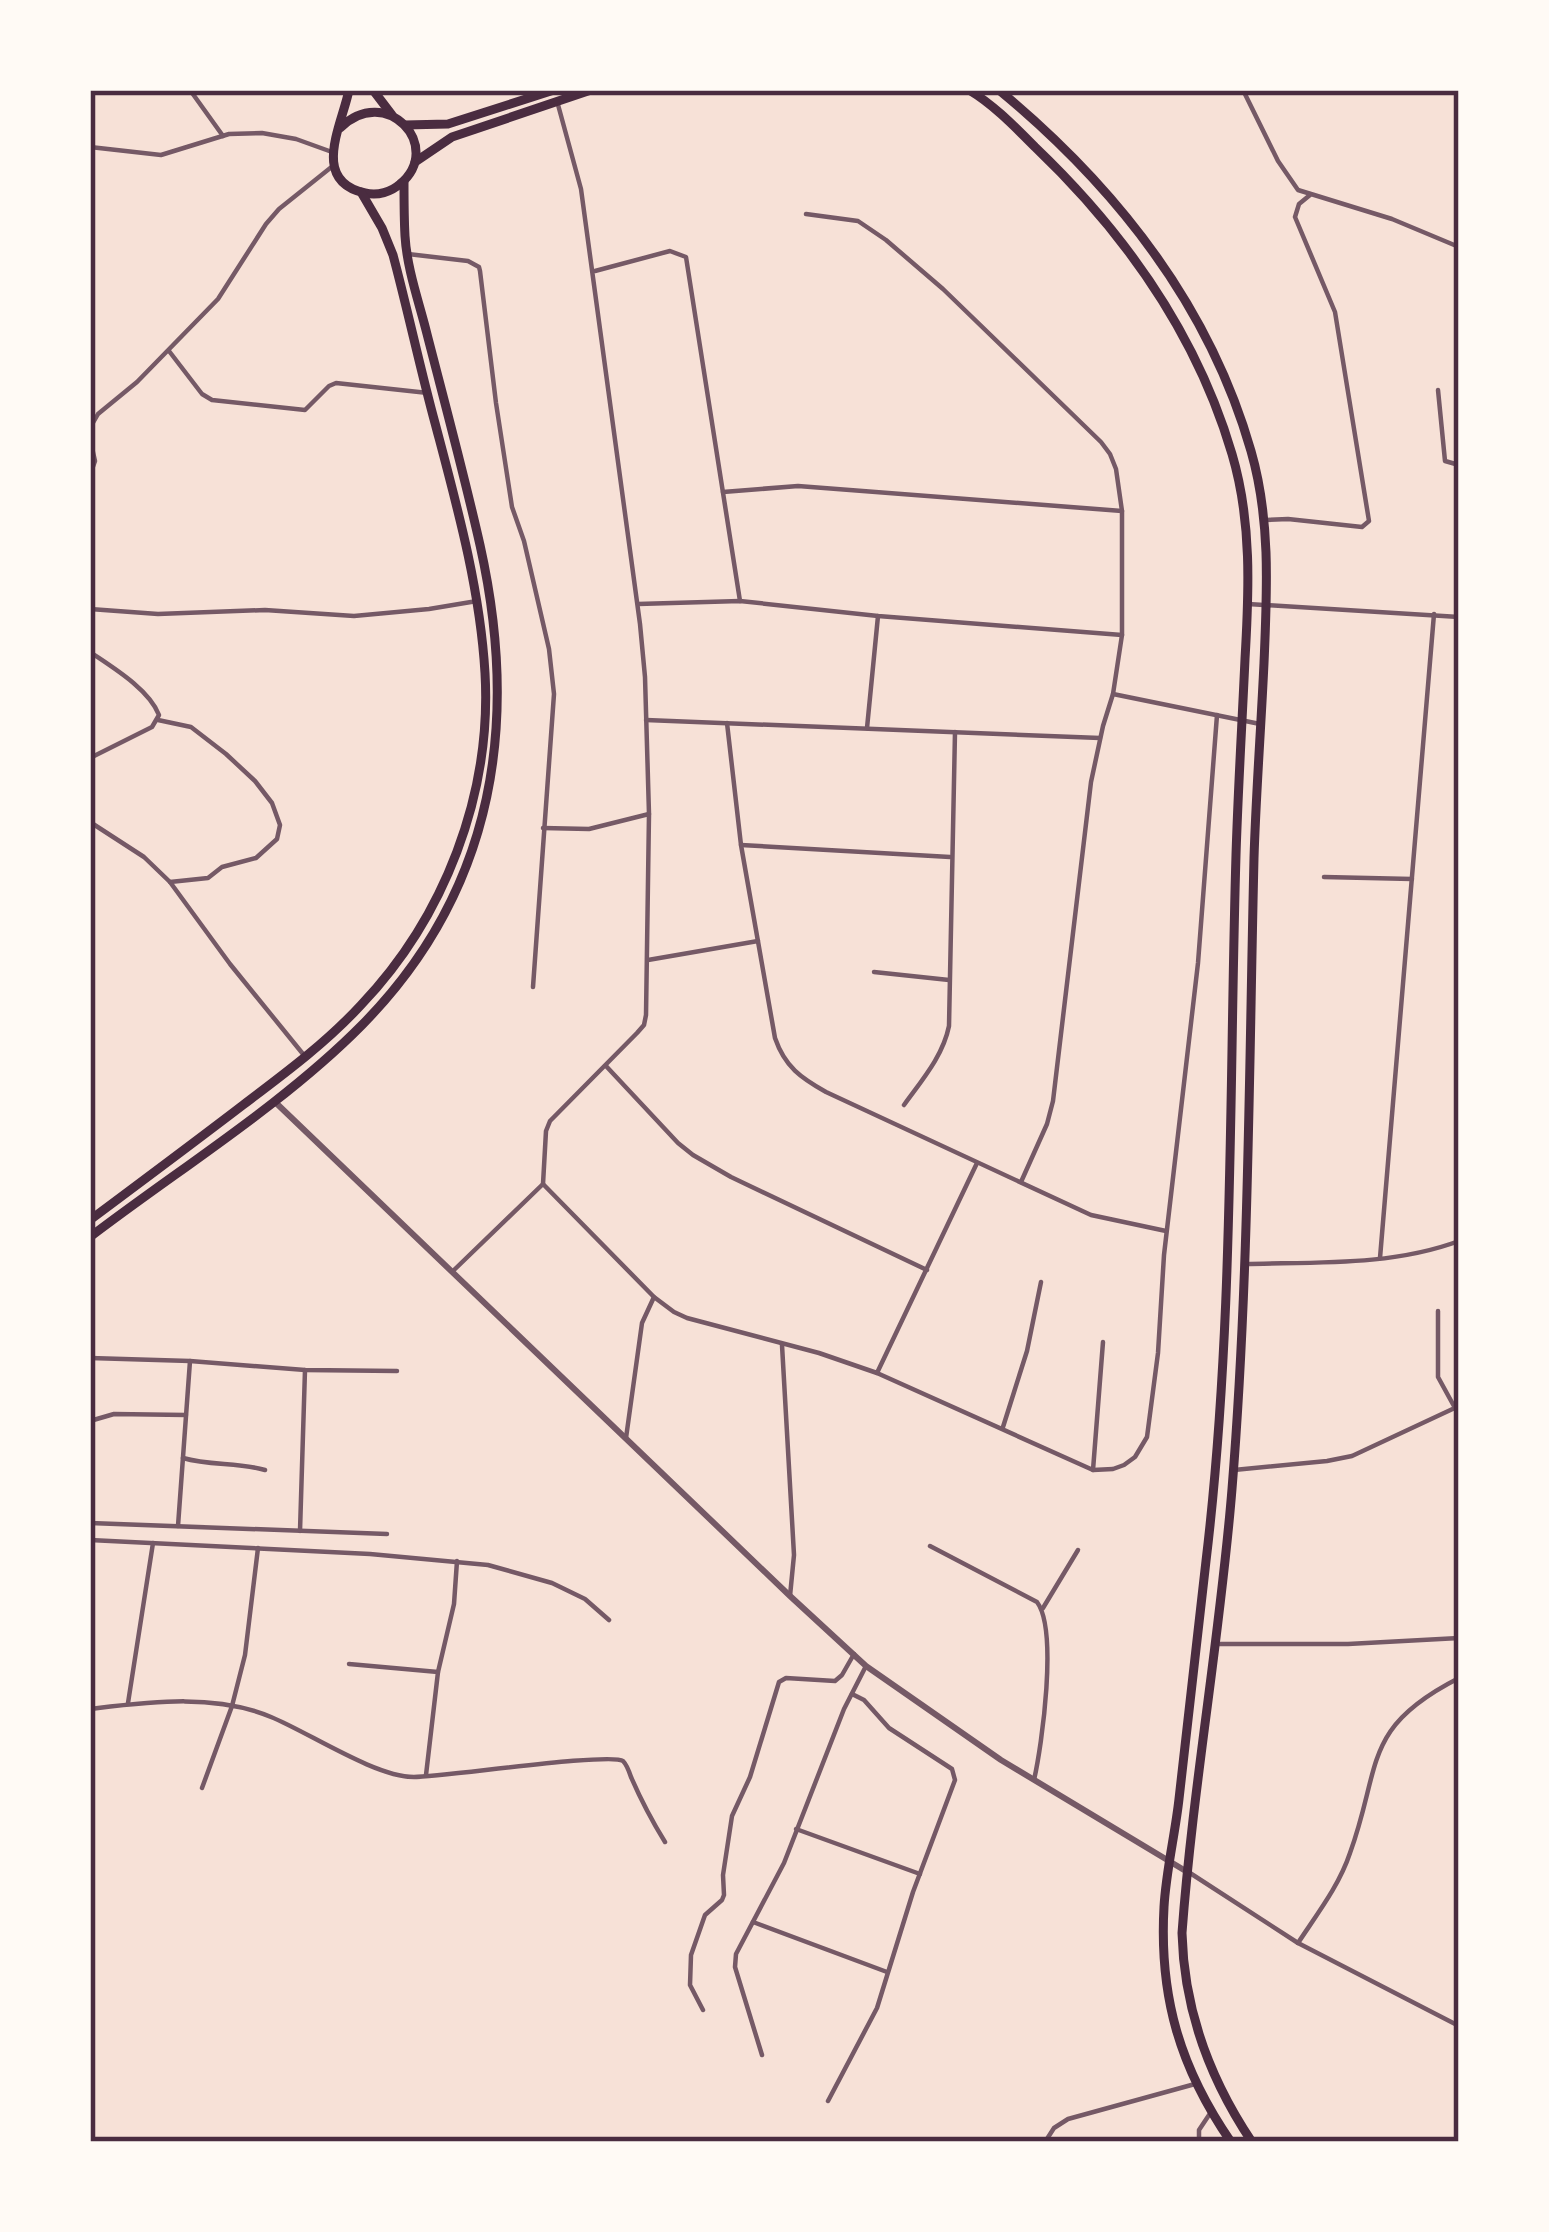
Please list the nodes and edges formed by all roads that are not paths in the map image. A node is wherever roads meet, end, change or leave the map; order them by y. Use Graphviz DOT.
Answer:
graph roads {
  1 [pos="190,90"];
  2 [pos="349,90"];
  3 [pos="374,90"];
  4 [pos="591,90"];
  5 [pos="969,90"];
  6 [pos="1000,90"];
  7 [pos="1243,90"];
  8 [pos="555,96"];
  9 [pos="392,115"];
  10 [pos="405,125"];
  11 [pos="340,128"];
  12 [pos="223,136"];
  13 [pos="90,147"];
  14 [pos="332,152"];
  15 [pos="415,162"];
  16 [pos="334,166"];
  17 [pos="404,182"];
  18 [pos="1073,184"];
  19 [pos="361,192"];
  20 [pos="1109,195"];
  21 [pos="1310,195"];
  22 [pos="806,214"];
  23 [pos="1459,247"];
  24 [pos="408,254"];
  25 [pos="594,271"];
  26 [pos="1164,303"];
  27 [pos="1191,310"];
  28 [pos="168,350"];
  29 [pos="1438,390"];
  30 [pos="428,393"];
  31 [pos="90,428"];
  32 [pos="90,439"];
  33 [pos="1459,465"];
  34 [pos="90,475"];
  35 [pos="722,492"];
  36 [pos="1122,511"];
  37 [pos="1263,520"];
  38 [pos="1266,542"];
  39 [pos="1247,543"];
  40 [pos="477,601"];
  41 [pos="740,601"];
  42 [pos="638,604"];
  43 [pos="1248,604"];
  44 [pos="1267,605"];
  45 [pos="90,609"];
  46 [pos="1434,614"];
  47 [pos="878,616"];
  48 [pos="1459,616"];
  49 [pos="1122,635"];
  50 [pos="90,652"];
  51 [pos="1113,694"];
  52 [pos="1217,715"];
  53 [pos="158,720"];
  54 [pos="646,720"];
  55 [pos="1242,720"];
  56 [pos="727,723"];
  57 [pos="1261,724"];
  58 [pos="867,728"];
  59 [pos="955,732"];
  60 [pos="1100,738"];
  61 [pos="90,758"];
  62 [pos="649,814"];
  63 [pos="90,822"];
  64 [pos="544,828"];
  65 [pos="741,845"];
  66 [pos="950,857"];
  67 [pos="1324,877"];
  68 [pos="1412,879"];
  69 [pos="170,882"];
  70 [pos="758,941"];
  71 [pos="648,960"];
  72 [pos="874,972"];
  73 [pos="949,980"];
  74 [pos="533,987"];
  75 [pos="305,1057"];
  76 [pos="605,1066"];
  77 [pos="274,1101"];
  78 [pos="904,1105"];
  79 [pos="977,1163"];
  80 [pos="1021,1182"];
  81 [pos="543,1184"];
  82 [pos="90,1220"];
  83 [pos="1166,1231"];
  84 [pos="90,1237"];
  85 [pos="1459,1241"];
  86 [pos="1381,1258"];
  87 [pos="1244,1264"];
  88 [pos="454,1270"];
  89 [pos="927,1270"];
  90 [pos="1041,1282"];
  91 [pos="654,1297"];
  92 [pos="1438,1311"];
  93 [pos="1103,1342"];
  94 [pos="782,1343"];
  95 [pos="90,1358"];
  96 [pos="190,1361"];
  97 [pos="304,1370"];
  98 [pos="397,1371"];
  99 [pos="877,1373"];
  100 [pos="1457,1407"];
  101 [pos="186,1415"];
  102 [pos="90,1421"];
  103 [pos="1003,1427"];
  104 [pos="626,1438"];
  105 [pos="183,1458"];
  106 [pos="265,1470"];
  107 [pos="1093,1470"];
  108 [pos="1234,1470"];
  109 [pos="90,1523"];
  110 [pos="178,1526"];
  111 [pos="300,1531"];
  112 [pos="387,1534"];
  113 [pos="90,1540"];
  114 [pos="153,1543"];
  115 [pos="930,1546"];
  116 [pos="258,1548"];
  117 [pos="1078,1550"];
  118 [pos="457,1562"];
  119 [pos="790,1597"];
  120 [pos="1042,1608"];
  121 [pos="609,1620"];
  122 [pos="1459,1638"];
  123 [pos="1215,1644"];
  124 [pos="854,1654"];
  125 [pos="349,1664"];
  126 [pos="866,1666"];
  127 [pos="438,1672"];
  128 [pos="1459,1678"];
  129 [pos="852,1694"];
  130 [pos="128,1704"];
  131 [pos="232,1706"];
  132 [pos="90,1708"];
  133 [pos="426,1776"];
  134 [pos="1034,1780"];
  135 [pos="202,1788"];
  136 [pos="796,1829"];
  137 [pos="665,1842"];
  138 [pos="1170,1862"];
  139 [pos="1190,1873"];
  140 [pos="920,1874"];
  141 [pos="753,1922"];
  142 [pos="1298,1943"];
  143 [pos="887,1972"];
  144 [pos="703,2010"];
  145 [pos="1459,2026"];
  146 [pos="762,2055"];
  147 [pos="1195,2084"];
  148 [pos="828,2101"];
  149 [pos="1210,2113"];
  150 [pos="1045,2142"];
  151 [pos="1199,2142"];
  152 [pos="1231,2142"];
  153 [pos="1252,2142"];
  1 -- 12 [label="street"];
  2 -- 11 [label="highway"];
  3 -- 9 [label="highway"];
  4 -- 8 [label="highway"];
  5 -- 18 [label="highway"];
  6 -- 20 [label="highway"];
  7 -- 21 [label="street"];
  8 -- 10 [label="highway"];
  8 -- 15 [label="highway"];
  8 -- 25 [label="street"];
  9 -- 10 [label="highway"];
  9 -- 11 [label="highway"];
  10 -- 15 [label="highway"];
  11 -- 14 [label="highway"];
  12 -- 13 [label="street"];
  12 -- 14 [label="street"];
  14 -- 16 [label="highway"];
  15 -- 17 [label="highway"];
  16 -- 19 [label="highway"];
  16 -- 28 [label="street"];
  17 -- 19 [label="highway"];
  17 -- 24 [label="highway"];
  18 -- 20 [label="highway"];
  18 -- 26 [label="highway"];
  19 -- 30 [label="highway"];
  20 -- 27 [label="highway"];
  21 -- 23 [label="street"];
  21 -- 37 [label="street"];
  22 -- 36 [label="street"];
  24 -- 64 [label="street"];
  24 -- 77 [label="highway"];
  25 -- 35 [label="street"];
  25 -- 42 [label="street"];
  26 -- 27 [label="highway"];
  26 -- 39 [label="highway"];
  27 -- 37 [label="highway"];
  28 -- 30 [label="street"];
  28 -- 31 [label="street"];
  29 -- 33 [label="street"];
  30 -- 40 [label="highway"];
  32 -- 34 [label="street"];
  35 -- 36 [label="street"];
  35 -- 41 [label="street"];
  36 -- 49 [label="street"];
  37 -- 38 [label="highway"];
  38 -- 39 [label="highway"];
  38 -- 44 [label="highway"];
  39 -- 43 [label="highway"];
  40 -- 45 [label="street"];
  40 -- 75 [label="highway"];
  41 -- 42 [label="street"];
  41 -- 47 [label="street"];
  42 -- 54 [label="street"];
  43 -- 44 [label="street"];
  43 -- 55 [label="highway"];
  44 -- 46 [label="street"];
  44 -- 57 [label="highway"];
  46 -- 48 [label="street"];
  46 -- 68 [label="street"];
  47 -- 49 [label="street"];
  47 -- 58 [label="street"];
  49 -- 51 [label="street"];
  50 -- 53 [label="street"];
  51 -- 52 [label="street"];
  51 -- 60 [label="street"];
  52 -- 55 [label="street"];
  52 -- 83 [label="street"];
  53 -- 61 [label="street"];
  53 -- 69 [label="street"];
  54 -- 56 [label="street"];
  54 -- 62 [label="street"];
  55 -- 57 [label="street"];
  55 -- 138 [label="highway"];
  56 -- 58 [label="street"];
  56 -- 65 [label="street"];
  57 -- 87 [label="highway"];
  58 -- 59 [label="street"];
  59 -- 60 [label="street"];
  59 -- 66 [label="street"];
  60 -- 80 [label="street"];
  62 -- 64 [label="street"];
  62 -- 71 [label="street"];
  63 -- 69 [label="street"];
  64 -- 74 [label="street"];
  65 -- 66 [label="street"];
  65 -- 70 [label="street"];
  66 -- 73 [label="street"];
  67 -- 68 [label="street"];
  68 -- 86 [label="street"];
  69 -- 75 [label="street"];
  70 -- 71 [label="street"];
  70 -- 79 [label="street"];
  71 -- 76 [label="street"];
  72 -- 73 [label="street"];
  73 -- 78 [label="street"];
  75 -- 82 [label="highway"];
  76 -- 81 [label="street"];
  76 -- 89 [label="street"];
  77 -- 84 [label="highway"];
  77 -- 88 [label="street"];
  79 -- 80 [label="street"];
  79 -- 89 [label="street"];
  80 -- 83 [label="street"];
  81 -- 88 [label="street"];
  81 -- 91 [label="street"];
  83 -- 107 [label="street"];
  85 -- 86 [label="street"];
  86 -- 87 [label="street"];
  87 -- 108 [label="highway"];
  88 -- 104 [label="street"];
  89 -- 99 [label="street"];
  90 -- 103 [label="street"];
  91 -- 94 [label="street"];
  91 -- 104 [label="street"];
  92 -- 100 [label="street"];
  93 -- 107 [label="street"];
  94 -- 99 [label="street"];
  94 -- 119 [label="street"];
  95 -- 96 [label="street"];
  96 -- 97 [label="street"];
  96 -- 101 [label="street"];
  97 -- 98 [label="street"];
  97 -- 111 [label="street"];
  99 -- 103 [label="street"];
  100 -- 108 [label="street"];
  101 -- 102 [label="street"];
  101 -- 105 [label="street"];
  103 -- 107 [label="street"];
  104 -- 119 [label="street"];
  105 -- 106 [label="street"];
  105 -- 110 [label="street"];
  108 -- 123 [label="highway"];
  109 -- 110 [label="street"];
  110 -- 111 [label="street"];
  111 -- 112 [label="street"];
  113 -- 114 [label="street"];
  114 -- 116 [label="street"];
  114 -- 130 [label="street"];
  115 -- 120 [label="street"];
  116 -- 118 [label="street"];
  116 -- 131 [label="street"];
  117 -- 120 [label="street"];
  118 -- 121 [label="street"];
  118 -- 127 [label="street"];
  119 -- 124 [label="street"];
  120 -- 134 [label="street"];
  122 -- 123 [label="street"];
  123 -- 139 [label="highway"];
  124 -- 126 [label="street"];
  124 -- 144 [label="street"];
  125 -- 127 [label="street"];
  126 -- 129 [label="street"];
  126 -- 134 [label="street"];
  127 -- 133 [label="street"];
  128 -- 142 [label="street"];
  129 -- 136 [label="street"];
  129 -- 140 [label="street"];
  130 -- 131 [label="street"];
  130 -- 132 [label="street"];
  131 -- 133 [label="street"];
  131 -- 135 [label="street"];
  133 -- 137 [label="street"];
  134 -- 138 [label="street"];
  136 -- 140 [label="street"];
  136 -- 141 [label="street"];
  138 -- 139 [label="street"];
  138 -- 147 [label="highway"];
  139 -- 142 [label="street"];
  139 -- 153 [label="highway"];
  140 -- 143 [label="street"];
  141 -- 143 [label="street"];
  141 -- 146 [label="street"];
  142 -- 145 [label="street"];
  143 -- 148 [label="street"];
  147 -- 149 [label="highway"];
  147 -- 150 [label="street"];
  149 -- 151 [label="street"];
  149 -- 152 [label="highway"];
}
